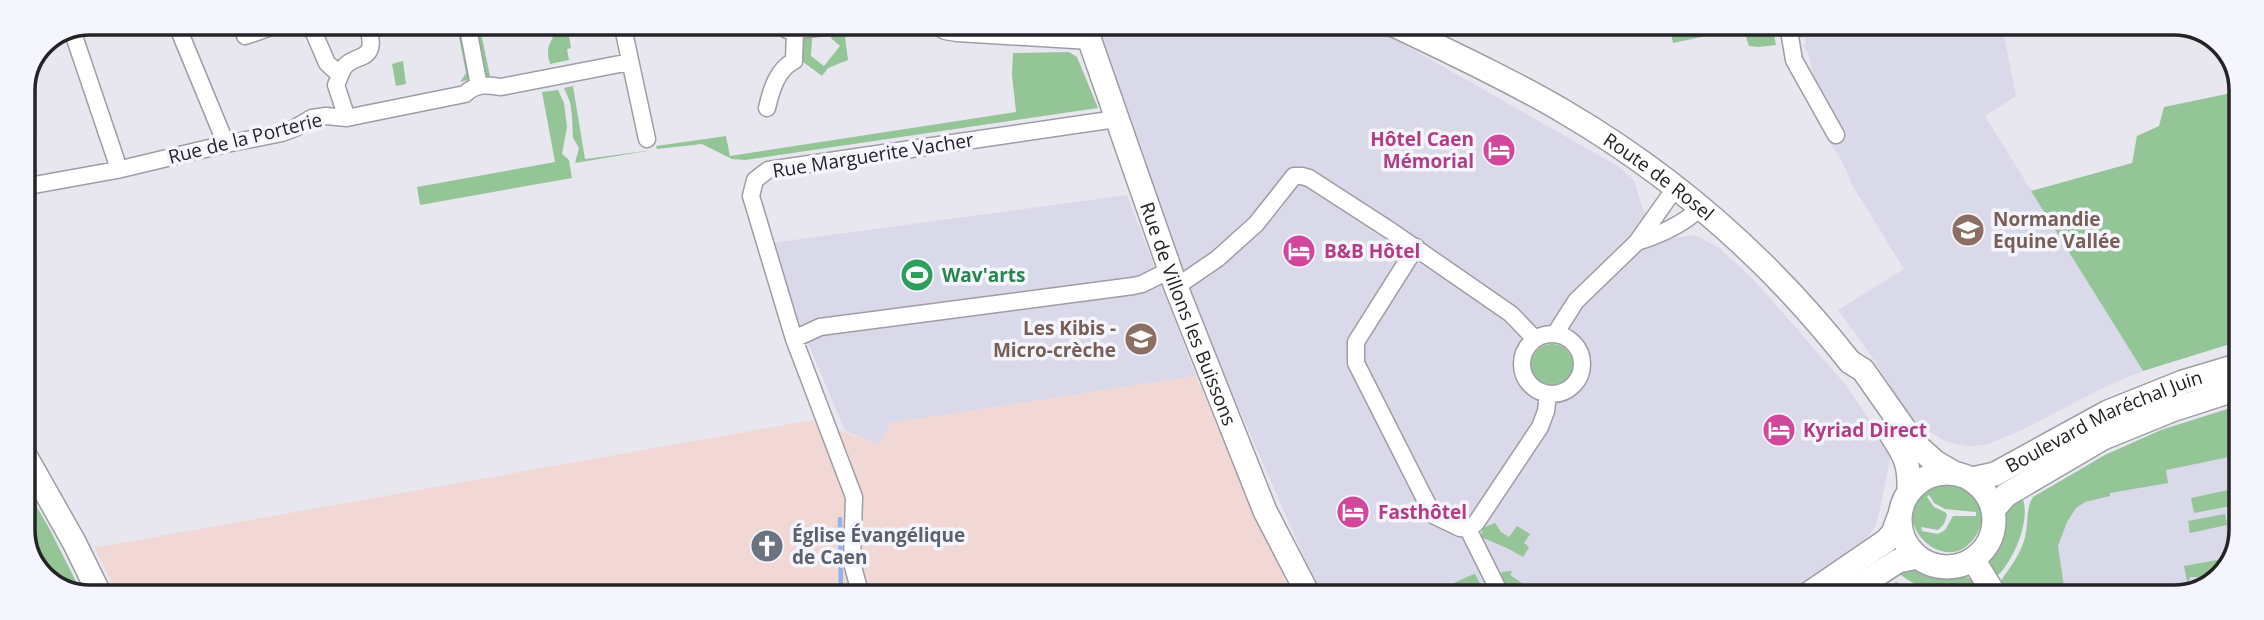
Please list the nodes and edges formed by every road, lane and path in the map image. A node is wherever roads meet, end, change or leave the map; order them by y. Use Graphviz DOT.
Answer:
graph roads {
  1 [pos="181,35"];
  2 [pos="248,35"];
  3 [pos="315,35"];
  4 [pos="369,35"];
  5 [pos="469,35"];
  6 [pos="625,35"];
  7 [pos="795,35"];
  8 [pos="1088,35"];
  9 [pos="1417,35"];
  10 [pos="1423,35"];
  11 [pos="1790,35"];
  12 [pos="245,36"];
  13 [pos="74,37"];
  14 [pos="1430,41"];
  15 [pos="631,62"];
  16 [pos="340,75"];
  17 [pos="479,86"];
  18 [pos="767,108"];
  19 [pos="347,118"];
  20 [pos="1116,119"];
  21 [pos="1836,135"];
  22 [pos="648,139"];
  23 [pos="226,144"];
  24 [pos="117,170"];
  25 [pos="35,185"];
  26 [pos="1675,187"];
  27 [pos="1701,207"];
  28 [pos="1637,242"];
  29 [pos="1416,247"];
  30 [pos="1173,279"];
  31 [pos="1555,334"];
  32 [pos="794,339"];
  33 [pos="1535,339"];
  34 [pos="1850,362"];
  35 [pos="2229,368"];
  36 [pos="2229,392"];
  37 [pos="1548,394"];
  38 [pos="35,473"];
  39 [pos="1962,476"];
  40 [pos="1909,490"];
  41 [pos="1993,510"];
  42 [pos="1899,517"];
  43 [pos="1468,529"];
  44 [pos="1917,557"];
  45 [pos="1973,559"];
  46 [pos="95,585"];
  47 [pos="858,585"];
  48 [pos="1303,585"];
  49 [pos="1496,585"];
  50 [pos="1822,585"];
  51 [pos="1861,585"];
  52 [pos="1989,585"];
  1 -- 23 [label="street"];
  2 -- 12 [label="street"];
  3 -- 16 [label="street"];
  4 -- 16 [label="street"];
  5 -- 17 [label="street"];
  6 -- 15 [label="street"];
  7 -- 18 [label="street"];
  8 -- 20 [label="street, Rue de Villons les Buissons"];
  9 -- 14 [label="street, Route de Rosel"];
  10 -- 14 [label="street, Route de Rosel"];
  11 -- 21 [label="street"];
  13 -- 24 [label="street"];
  14 -- 26 [label="street, Route de Rosel"];
  15 -- 17 [label="street, Rue de la Porterie"];
  15 -- 22 [label="street"];
  16 -- 19 [label="street"];
  17 -- 19 [label="street, Rue de la Porterie"];
  19 -- 23 [label="street, Rue de la Porterie"];
  20 -- 30 [label="street, Rue de Villons les Buissons"];
  20 -- 32 [label="street, Rue Marguerite Vacher"];
  23 -- 24 [label="street, Rue de la Porterie"];
  24 -- 25 [label="street, Rue de la Porterie"];
  26 -- 27 [label="street, Route de Rosel"];
  26 -- 28 [label="street"];
  27 -- 28 [label="street"];
  27 -- 34 [label="street, Route de Rosel"];
  28 -- 31 [label="street"];
  29 -- 30 [label="street"];
  29 -- 33 [label="street"];
  29 -- 43 [label="street"];
  30 -- 32 [label="street"];
  30 -- 48 [label="street, Rue de Villons les Buissons"];
  31 -- 33 [label="street"];
  31 -- 37 [label="street"];
  32 -- 47 [label="street, Rue Marguerite Vacher"];
  33 -- 37 [label="street"];
  34 -- 39 [label="street, Route de Rosel"];
  34 -- 40 [label="street, Route de Rosel"];
  35 -- 39 [label="street, Boulevard Maréchal Juin"];
  36 -- 41 [label="street, Boulevard Maréchal Juin"];
  37 -- 43 [label="street"];
  38 -- 46 [label="street"];
  39 -- 40 [label="street"];
  39 -- 41 [label="street"];
  40 -- 42 [label="street"];
  41 -- 45 [label="street"];
  42 -- 44 [label="street"];
  42 -- 50 [label="street"];
  43 -- 49 [label="street"];
  44 -- 45 [label="street"];
  44 -- 51 [label="street"];
  45 -- 52 [label="street"];
}
